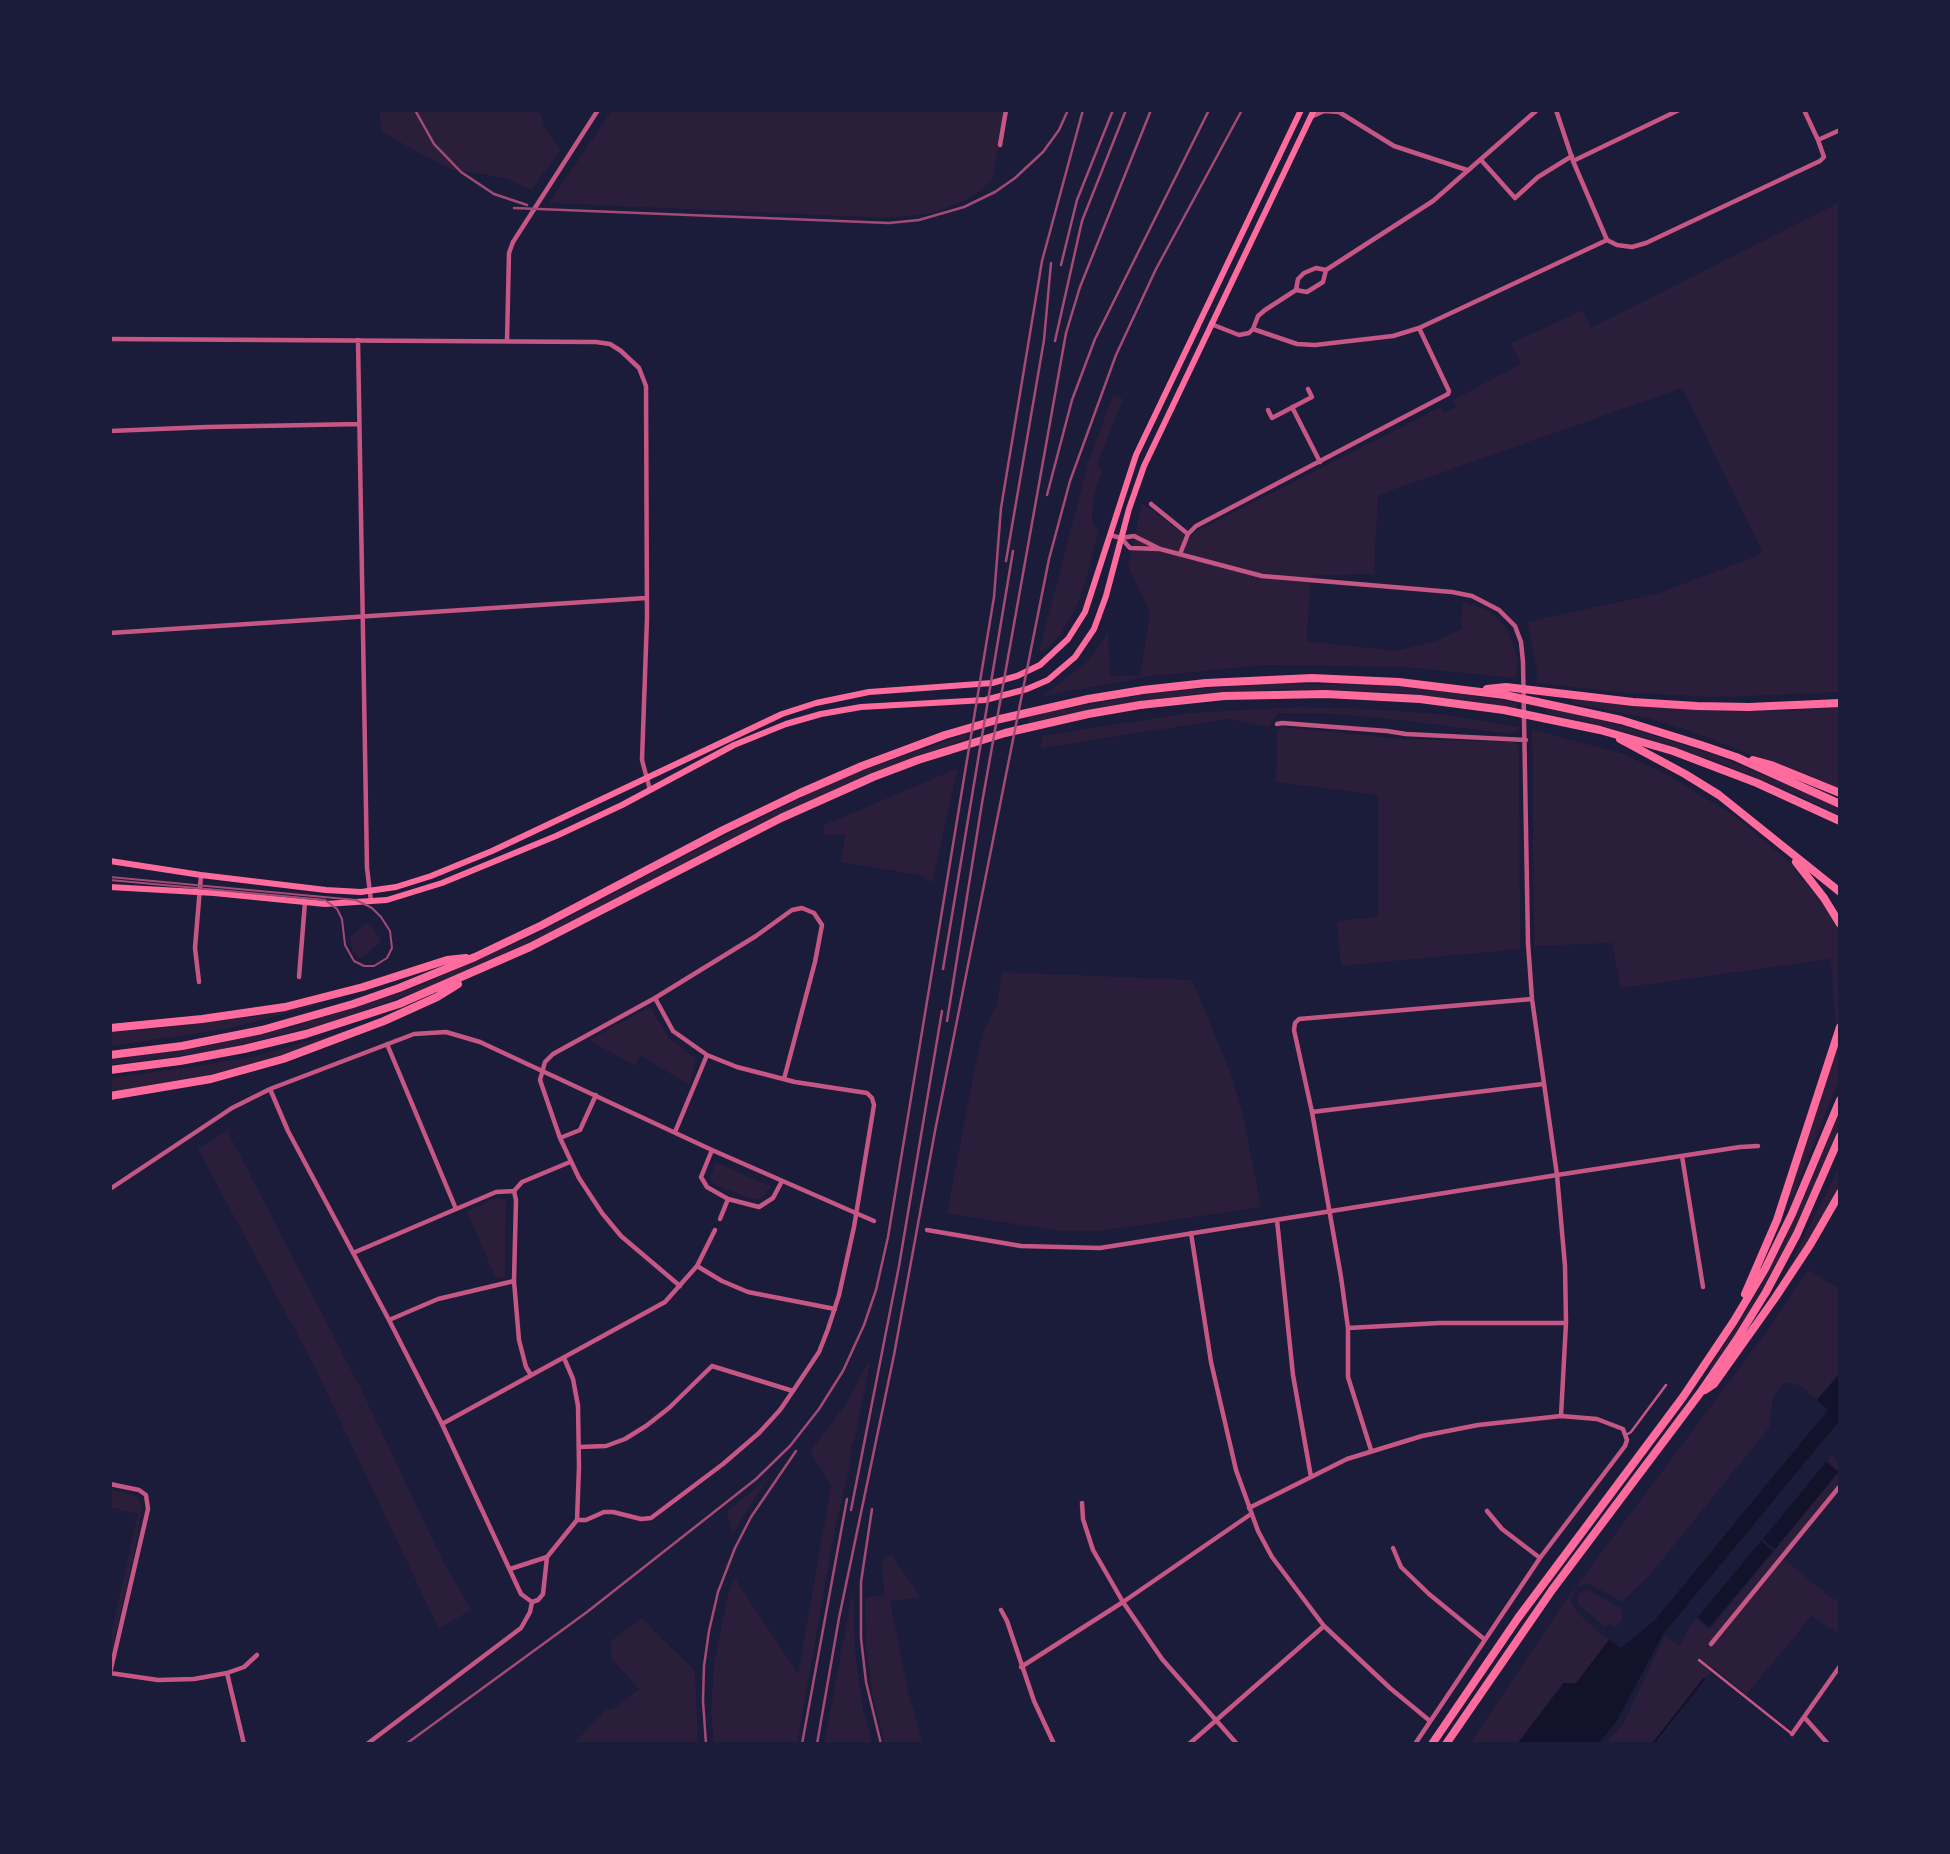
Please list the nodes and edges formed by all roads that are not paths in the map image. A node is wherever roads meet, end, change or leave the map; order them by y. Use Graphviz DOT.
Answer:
graph roads {
  1 [pos="598,110"];
  2 [pos="1006,110"];
  3 [pos="1301,110"];
  4 [pos="1537,110"];
  5 [pos="1556,110"];
  6 [pos="1679,110"];
  7 [pos="1804,110"];
  8 [pos="1338,111"];
  9 [pos="1312,114"];
  10 [pos="1840,130"];
  11 [pos="1818,140"];
  12 [pos="1000,145"];
  13 [pos="1573,158"];
  14 [pos="1481,160"];
  15 [pos="1467,170"];
  16 [pos="1607,240"];
  17 [pos="1326,270"];
  18 [pos="1296,290"];
  19 [pos="1211,324"];
  20 [pos="1419,328"];
  21 [pos="1253,329"];
  22 [pos="110,339"];
  23 [pos="358,340"];
  24 [pos="507,341"];
  25 [pos="1308,389"];
  26 [pos="1292,407"];
  27 [pos="1268,410"];
  28 [pos="359,424"];
  29 [pos="110,431"];
  30 [pos="1321,462"];
  31 [pos="1151,504"];
  32 [pos="1188,534"];
  33 [pos="1109,535"];
  34 [pos="1121,538"];
  35 [pos="1160,549"];
  36 [pos="1180,554"];
  37 [pos="646,598"];
  38 [pos="364,615"];
  39 [pos="110,633"];
  40 [pos="1506,691"];
  41 [pos="1840,700"];
  42 [pos="1277,724"];
  43 [pos="1609,733"];
  44 [pos="1525,740"];
  45 [pos="1729,755"];
  46 [pos="645,778"];
  47 [pos="650,790"];
  48 [pos="1840,793"];
  49 [pos="1840,804"];
  50 [pos="1840,821"];
  51 [pos="1786,848"];
  52 [pos="110,861"];
  53 [pos="201,875"];
  54 [pos="110,887"];
  55 [pos="369,891"];
  56 [pos="1840,892"];
  57 [pos="200,893"];
  58 [pos="305,902"];
  59 [pos="371,902"];
  60 [pos="1840,924"];
  61 [pos="473,958"];
  62 [pos="480,971"];
  63 [pos="299,977"];
  64 [pos="199,982"];
  65 [pos="655,998"];
  66 [pos="1532,999"];
  67 [pos="1840,1027"];
  68 [pos="110,1028"];
  69 [pos="387,1044"];
  70 [pos="110,1055"];
  71 [pos="707,1055"];
  72 [pos="110,1070"];
  73 [pos="542,1070"];
  74 [pos="784,1079"];
  75 [pos="1544,1084"];
  76 [pos="270,1089"];
  77 [pos="596,1095"];
  78 [pos="110,1096"];
  79 [pos="1840,1100"];
  80 [pos="1312,1112"];
  81 [pos="675,1132"];
  82 [pos="1840,1136"];
  83 [pos="561,1138"];
  84 [pos="1758,1146"];
  85 [pos="712,1150"];
  86 [pos="1682,1156"];
  87 [pos="570,1162"];
  88 [pos="1557,1175"];
  89 [pos="782,1181"];
  90 [pos="110,1189"];
  91 [pos="514,1191"];
  92 [pos="1840,1193"];
  93 [pos="728,1199"];
  94 [pos="456,1209"];
  95 [pos="1330,1211"];
  96 [pos="855,1213"];
  97 [pos="720,1219"];
  98 [pos="1277,1220"];
  99 [pos="874,1221"];
  100 [pos="715,1230"];
  101 [pos="927,1230"];
  102 [pos="1191,1233"];
  103 [pos="353,1253"];
  104 [pos="697,1266"];
  105 [pos="514,1281"];
  106 [pos="680,1286"];
  107 [pos="1703,1287"];
  108 [pos="835,1309"];
  109 [pos="389,1320"];
  110 [pos="1734,1321"];
  111 [pos="1566,1324"];
  112 [pos="1348,1328"];
  113 [pos="564,1358"];
  114 [pos="531,1375"];
  115 [pos="1666,1385"];
  116 [pos="793,1391"];
  117 [pos="1700,1393"];
  118 [pos="1561,1416"];
  119 [pos="442,1424"];
  120 [pos="1626,1435"];
  121 [pos="579,1447"];
  122 [pos="1371,1450"];
  123 [pos="1311,1477"];
  124 [pos="110,1484"];
  125 [pos="1840,1486"];
  126 [pos="1082,1503"];
  127 [pos="1249,1508"];
  128 [pos="1487,1511"];
  129 [pos="1251,1514"];
  130 [pos="577,1520"];
  131 [pos="1393,1548"];
  132 [pos="547,1557"];
  133 [pos="1540,1558"];
  134 [pos="510,1569"];
  135 [pos="531,1602"];
  136 [pos="1123,1602"];
  137 [pos="1001,1610"];
  138 [pos="1324,1626"];
  139 [pos="1484,1639"];
  140 [pos="1711,1644"];
  141 [pos="257,1655"];
  142 [pos="1699,1660"];
  143 [pos="1840,1666"];
  144 [pos="1021,1667"];
  145 [pos="110,1673"];
  146 [pos="227,1673"];
  147 [pos="1805,1718"];
  148 [pos="1215,1721"];
  149 [pos="1430,1721"];
  150 [pos="1793,1734"];
  151 [pos="244,1744"];
  152 [pos="368,1744"];
  153 [pos="1054,1744"];
  154 [pos="1189,1744"];
  155 [pos="1237,1744"];
  156 [pos="1415,1744"];
  157 [pos="1432,1744"];
  158 [pos="1446,1744"];
  159 [pos="1828,1744"];
  1 -- 24 [label="street"];
  2 -- 12 [label="street"];
  3 -- 33 [label="main road"];
  4 -- 14 [label="street"];
  5 -- 13 [label="street"];
  6 -- 13 [label="street"];
  7 -- 11 [label="street"];
  8 -- 9 [label="street"];
  8 -- 15 [label="street"];
  9 -- 19 [label="main road"];
  10 -- 11 [label="street"];
  11 -- 16 [label="street"];
  13 -- 14 [label="street"];
  13 -- 16 [label="street"];
  14 -- 15 [label="street"];
  15 -- 17 [label="street"];
  16 -- 20 [label="street"];
  17 -- 18 [label="street"];
  17 -- 18 [label="street"];
  18 -- 21 [label="street"];
  19 -- 21 [label="street"];
  19 -- 34 [label="main road"];
  20 -- 21 [label="street"];
  20 -- 30 [label="street"];
  22 -- 23 [label="street"];
  23 -- 24 [label="street"];
  23 -- 28 [label="street"];
  24 -- 37 [label="street"];
  25 -- 26 [label="street"];
  26 -- 27 [label="street"];
  26 -- 30 [label="street"];
  28 -- 29 [label="street"];
  28 -- 38 [label="street"];
  30 -- 32 [label="street"];
  31 -- 32 [label="street"];
  32 -- 36 [label="street"];
  33 -- 34 [label="street"];
  33 -- 46 [label="main road"];
  34 -- 35 [label="street"];
  34 -- 35 [label="street"];
  34 -- 47 [label="main road"];
  35 -- 36 [label="street"];
  36 -- 44 [label="street"];
  37 -- 38 [label="street"];
  37 -- 46 [label="street"];
  38 -- 39 [label="street"];
  38 -- 55 [label="street"];
  40 -- 41 [label="highway"];
  40 -- 45 [label="highway"];
  40 -- 61 [label="highway"];
  42 -- 44 [label="street"];
  43 -- 50 [label="highway"];
  43 -- 51 [label="highway"];
  43 -- 62 [label="highway"];
  44 -- 66 [label="street"];
  45 -- 48 [label="highway"];
  45 -- 49 [label="highway"];
  46 -- 47 [label="street"];
  46 -- 55 [label="main road"];
  47 -- 59 [label="main road"];
  51 -- 56 [label="highway"];
  51 -- 60 [label="highway"];
  52 -- 53 [label="main road"];
  53 -- 55 [label="main road"];
  53 -- 57 [label="street"];
  54 -- 57 [label="main road"];
  55 -- 59 [label="street"];
  57 -- 58 [label="main road"];
  57 -- 64 [label="street"];
  58 -- 59 [label="main road"];
  58 -- 63 [label="street"];
  61 -- 68 [label="highway"];
  61 -- 70 [label="highway"];
  62 -- 72 [label="highway"];
  62 -- 78 [label="highway"];
  65 -- 71 [label="street"];
  65 -- 73 [label="street"];
  65 -- 74 [label="street"];
  66 -- 75 [label="street"];
  66 -- 80 [label="street"];
  67 -- 110 [label="highway"];
  69 -- 73 [label="street"];
  69 -- 76 [label="street"];
  69 -- 94 [label="street"];
  71 -- 74 [label="street"];
  71 -- 81 [label="street"];
  73 -- 77 [label="street"];
  73 -- 83 [label="street"];
  74 -- 96 [label="street"];
  75 -- 80 [label="street"];
  75 -- 88 [label="street"];
  76 -- 90 [label="street"];
  76 -- 103 [label="street"];
  77 -- 81 [label="street"];
  77 -- 83 [label="street"];
  79 -- 110 [label="highway"];
  80 -- 95 [label="street"];
  81 -- 85 [label="street"];
  82 -- 117 [label="highway"];
  83 -- 87 [label="street"];
  84 -- 86 [label="street"];
  85 -- 89 [label="street"];
  85 -- 93 [label="street"];
  86 -- 88 [label="street"];
  86 -- 107 [label="street"];
  87 -- 91 [label="street"];
  87 -- 106 [label="street"];
  88 -- 95 [label="street"];
  88 -- 111 [label="street"];
  89 -- 93 [label="street"];
  89 -- 96 [label="street"];
  91 -- 94 [label="street"];
  91 -- 105 [label="street"];
  92 -- 117 [label="highway"];
  93 -- 97 [label="street"];
  94 -- 103 [label="street"];
  95 -- 98 [label="street"];
  95 -- 112 [label="street"];
  96 -- 99 [label="street"];
  96 -- 108 [label="street"];
  98 -- 102 [label="street"];
  98 -- 123 [label="street"];
  100 -- 104 [label="street"];
  101 -- 102 [label="street"];
  102 -- 127 [label="street"];
  103 -- 109 [label="street"];
  104 -- 106 [label="street"];
  104 -- 108 [label="street"];
  105 -- 109 [label="street"];
  105 -- 114 [label="street"];
  106 -- 113 [label="street"];
  108 -- 116 [label="street"];
  109 -- 119 [label="street"];
  110 -- 157 [label="highway"];
  111 -- 112 [label="street"];
  111 -- 118 [label="street"];
  112 -- 122 [label="street"];
  113 -- 114 [label="street"];
  113 -- 121 [label="street"];
  114 -- 119 [label="street"];
  115 -- 120 [label="lane"];
  116 -- 121 [label="street"];
  116 -- 130 [label="street"];
  117 -- 158 [label="highway"];
  118 -- 120 [label="street"];
  118 -- 122 [label="street"];
  119 -- 134 [label="street"];
  120 -- 133 [label="street"];
  121 -- 130 [label="street"];
  122 -- 123 [label="street"];
  123 -- 127 [label="street"];
  124 -- 145 [label="street"];
  125 -- 140 [label="street"];
  126 -- 136 [label="street"];
  127 -- 129 [label="street"];
  128 -- 133 [label="street"];
  129 -- 136 [label="street"];
  129 -- 138 [label="street"];
  130 -- 132 [label="street"];
  131 -- 139 [label="street"];
  132 -- 134 [label="street"];
  132 -- 135 [label="street"];
  133 -- 139 [label="street"];
  134 -- 135 [label="street"];
  135 -- 152 [label="street"];
  136 -- 144 [label="street"];
  136 -- 148 [label="street"];
  137 -- 144 [label="street"];
  138 -- 148 [label="street"];
  138 -- 149 [label="street"];
  139 -- 149 [label="street"];
  141 -- 146 [label="street"];
  142 -- 150 [label="lane"];
  143 -- 147 [label="street"];
  144 -- 153 [label="street"];
  145 -- 146 [label="street"];
  146 -- 151 [label="street"];
  147 -- 150 [label="street"];
  147 -- 159 [label="street"];
  148 -- 154 [label="street"];
  148 -- 155 [label="street"];
  149 -- 156 [label="street"];
}
